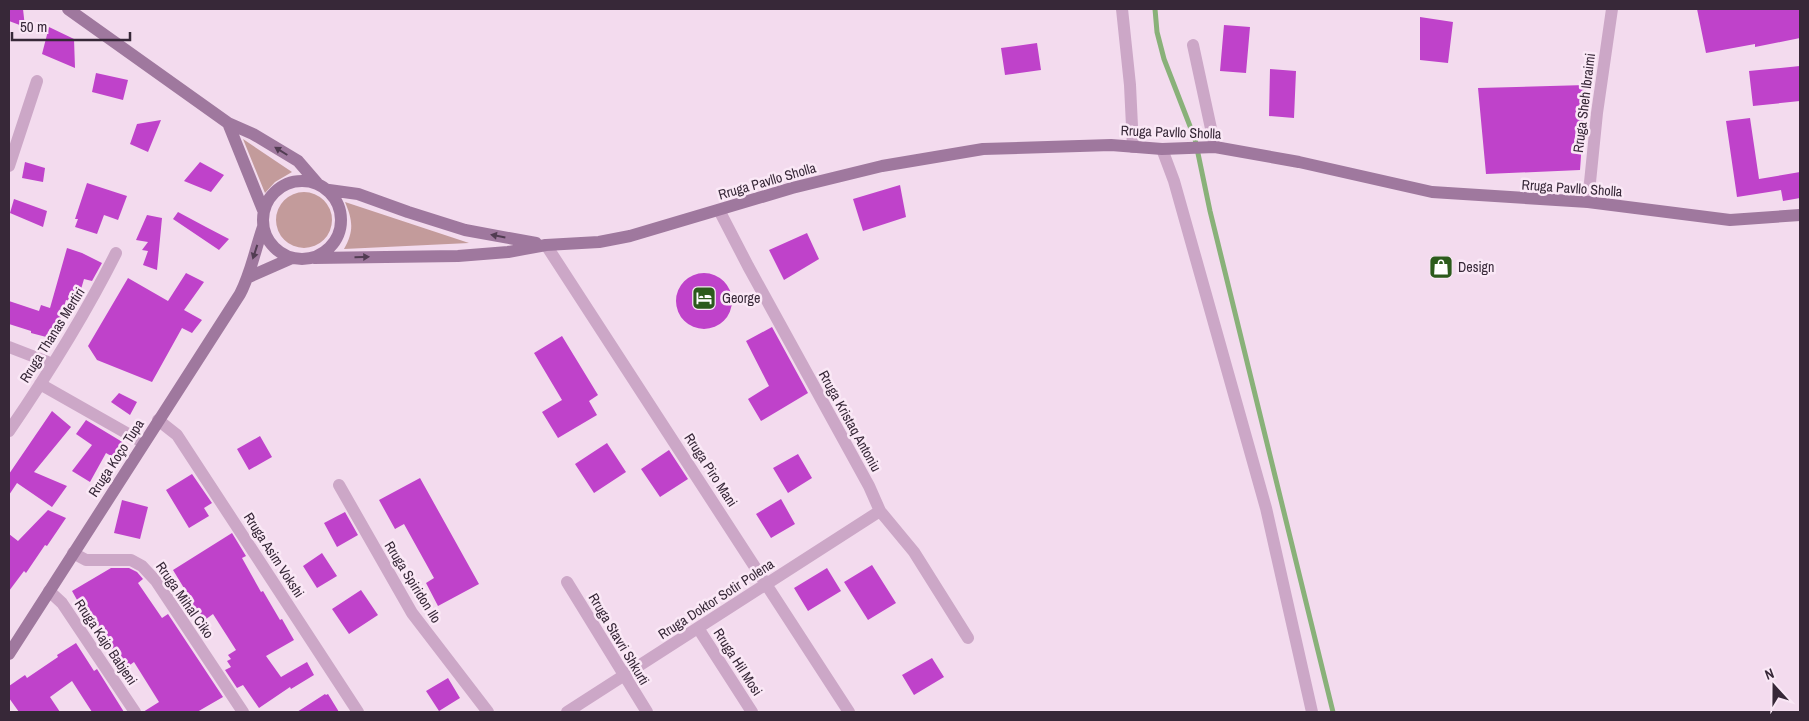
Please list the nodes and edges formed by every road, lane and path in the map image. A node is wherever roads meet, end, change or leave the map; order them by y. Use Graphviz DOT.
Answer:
graph roads {
  1 [pos="68,9"];
  2 [pos="1122,9"];
  3 [pos="1612,9"];
  4 [pos="1193,45"];
  5 [pos="37,82"];
  6 [pos="228,123"];
  7 [pos="1133,147"];
  8 [pos="1215,148"];
  9 [pos="1162,149"];
  10 [pos="9,166"];
  11 [pos="317,183"];
  12 [pos="329,190"];
  13 [pos="1588,202"];
  14 [pos="263,210"];
  15 [pos="719,210"];
  16 [pos="1800,215"];
  17 [pos="263,227"];
  18 [pos="546,245"];
  19 [pos="116,252"];
  20 [pos="292,258"];
  21 [pos="314,258"];
  22 [pos="249,277"];
  23 [pos="9,347"];
  24 [pos="53,364"];
  25 [pos="40,384"];
  26 [pos="158,420"];
  27 [pos="9,431"];
  28 [pos="144,443"];
  29 [pos="339,485"];
  30 [pos="880,511"];
  31 [pos="73,553"];
  32 [pos="567,582"];
  33 [pos="767,584"];
  34 [pos="49,591"];
  35 [pos="698,628"];
  36 [pos="968,638"];
  37 [pos="9,654"];
  38 [pos="624,676"];
  39 [pos="135,712"];
  40 [pos="244,712"];
  41 [pos="358,712"];
  42 [pos="488,712"];
  43 [pos="567,712"];
  44 [pos="646,712"];
  45 [pos="752,712"];
  46 [pos="849,712"];
  47 [pos="1312,712"];
  1 -- 6 [label="street"];
  2 -- 7 [label="street"];
  3 -- 13 [label="street, Rruga Sheh Ibraimi"];
  4 -- 8 [label="street"];
  5 -- 10 [label="street"];
  11 -- 6 [label="street, one-way"];
  6 -- 14 [label="street"];
  7 -- 9 [label="street, Rruga Pavllo Sholla"];
  7 -- 15 [label="street, Rruga Pavllo Sholla"];
  8 -- 9 [label="street, Rruga Pavllo Sholla"];
  8 -- 13 [label="street, Rruga Pavllo Sholla"];
  9 -- 47 [label="street"];
  11 -- 12 [label="street"];
  11 -- 14 [label="street"];
  18 -- 12 [label="street, Rruga Pavllo Sholla, one-way"];
  12 -- 21 [label="street"];
  13 -- 16 [label="street, Rruga Pavllo Sholla"];
  14 -- 17 [label="street"];
  15 -- 18 [label="street, Rruga Pavllo Sholla"];
  15 -- 30 [label="street, Rruga Kristaq Antoniu"];
  17 -- 20 [label="street"];
  17 -- 22 [label="street, Rruga Koço Tupa, one-way"];
  21 -- 18 [label="street, Rruga Pavllo Sholla, one-way"];
  18 -- 33 [label="street, Rruga Piro Mani"];
  19 -- 24 [label="street, Rruga Thanas Mertiri"];
  20 -- 21 [label="street"];
  20 -- 22 [label="street"];
  22 -- 26 [label="street, Rruga Koço Tupa"];
  23 -- 24 [label="street"];
  24 -- 25 [label="street, Rruga Thanas Mertiri"];
  25 -- 27 [label="street, Rruga Thanas Mertiri"];
  25 -- 28 [label="street"];
  26 -- 28 [label="street, Rruga Koço Tupa"];
  26 -- 41 [label="street, Rruga Asim Vokshi"];
  28 -- 31 [label="street, Rruga Koço Tupa"];
  29 -- 42 [label="street, Rruga Spiridon Ilo"];
  30 -- 33 [label="street, Rruga Doktor Sotir Polena"];
  30 -- 36 [label="street, Rruga Kristaq Antoniu"];
  31 -- 34 [label="street, Rruga Koço Tupa"];
  31 -- 40 [label="street, Rruga Mihal Ciko"];
  32 -- 38 [label="street, Rruga Stavri Shkurti"];
  33 -- 35 [label="street, Rruga Doktor Sotir Polena"];
  33 -- 46 [label="street, Rruga Piro Mani"];
  34 -- 37 [label="street, Rruga Koço Tupa"];
  34 -- 39 [label="street, Rruga Kajo Babjeni"];
  35 -- 38 [label="street, Rruga Doktor Sotir Polena"];
  35 -- 45 [label="street, Rruga Hil Mosi"];
  38 -- 43 [label="street, Rruga Doktor Sotir Polena"];
  38 -- 44 [label="street, Rruga Stavri Shkurti"];
}
